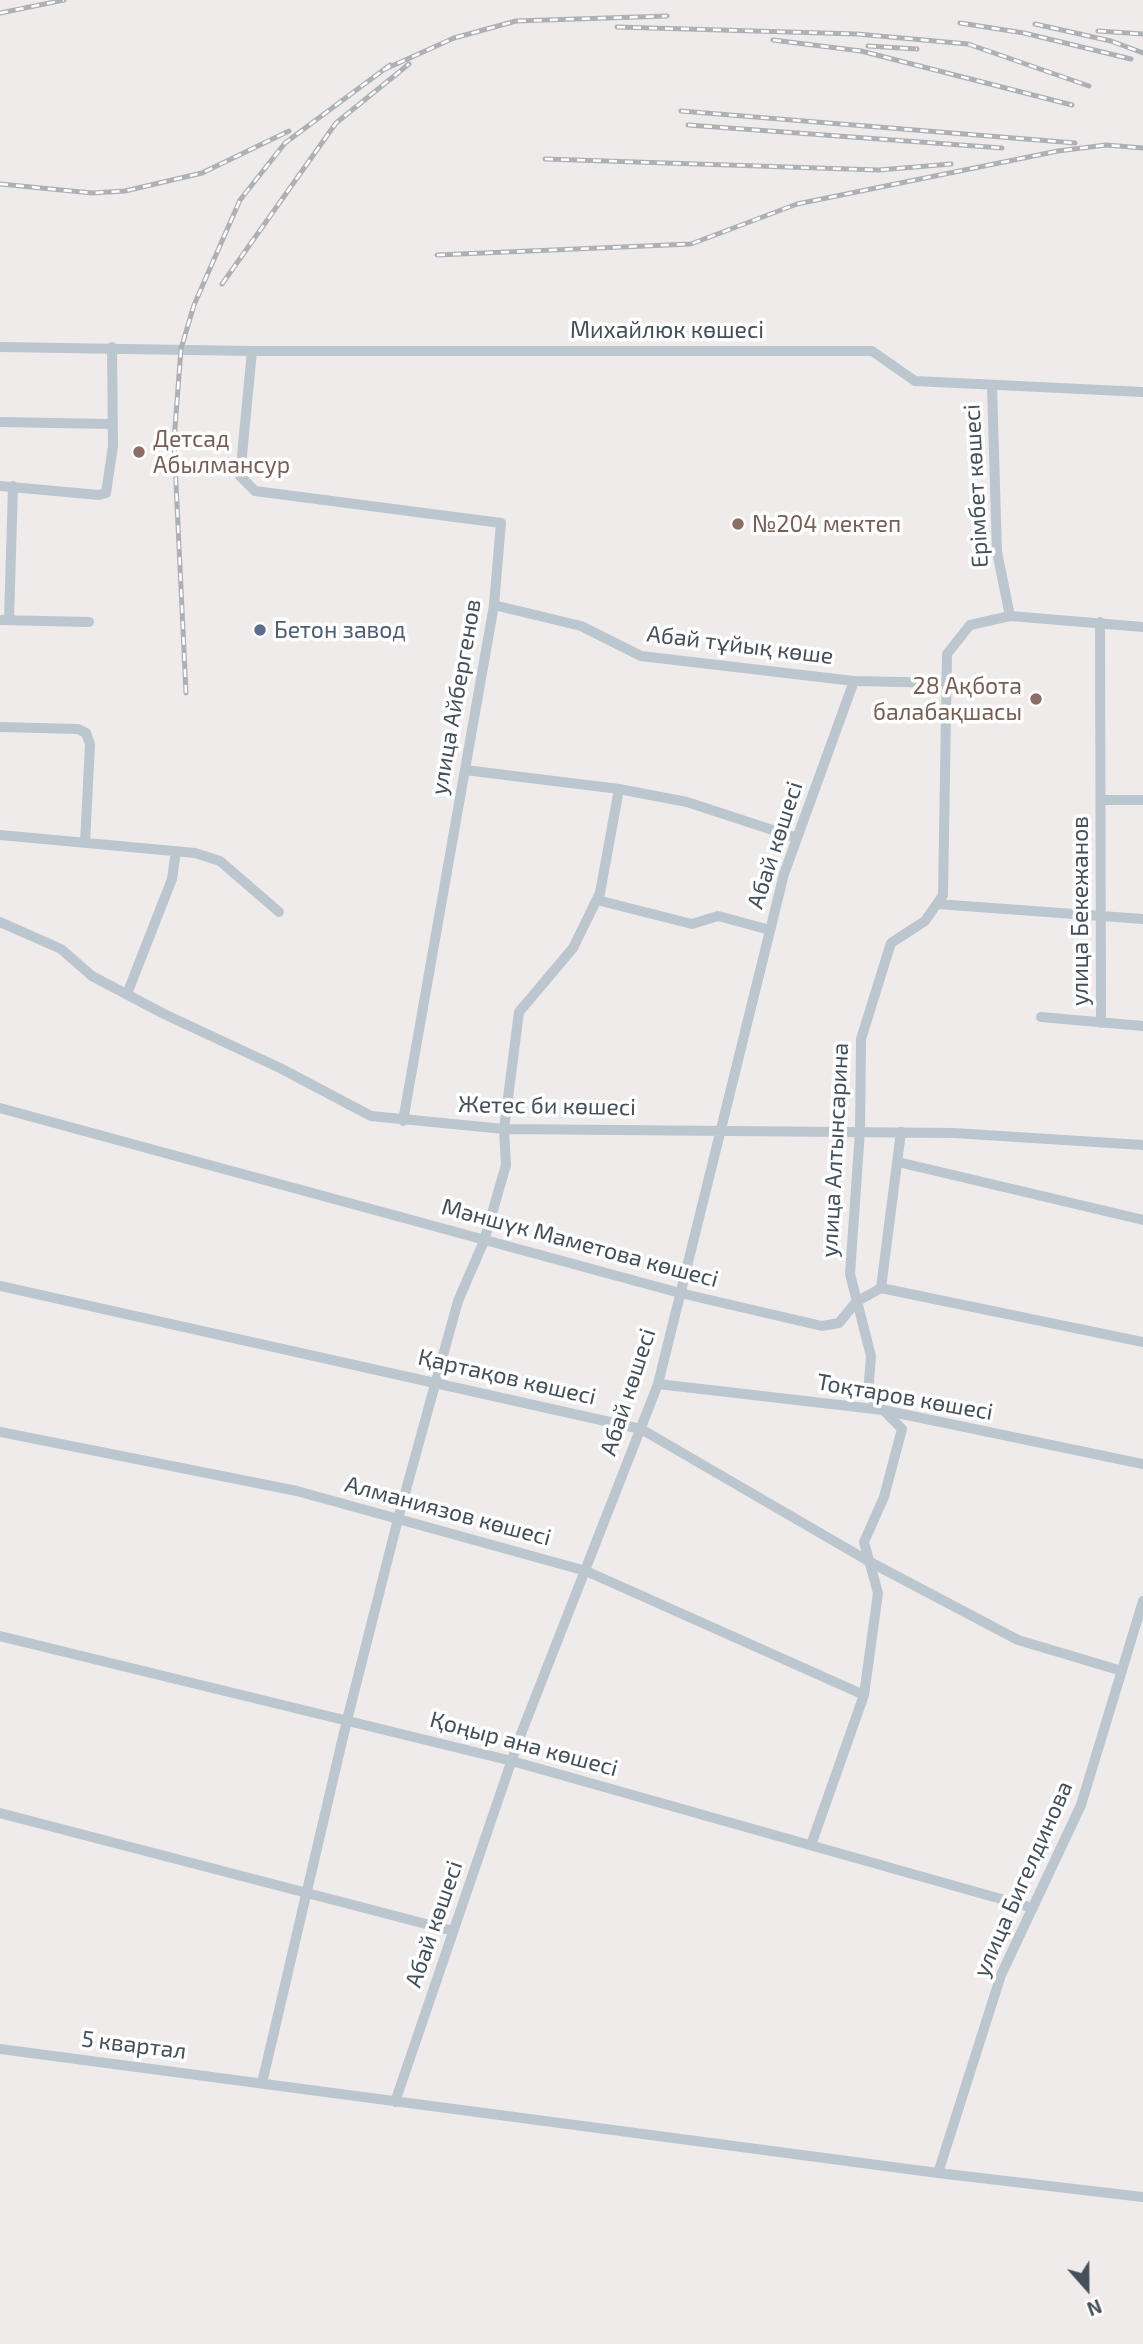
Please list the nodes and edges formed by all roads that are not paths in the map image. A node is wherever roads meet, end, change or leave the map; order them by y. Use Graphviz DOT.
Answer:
graph roads {
  1 [pos="0,347"];
  2 [pos="112,347"];
  3 [pos="252,351"];
  4 [pos="992,387"];
  5 [pos="1143,392"];
  6 [pos="0,422"];
  7 [pos="111,424"];
  8 [pos="0,486"];
  9 [pos="13,486"];
  10 [pos="494,605"];
  11 [pos="1010,616"];
  12 [pos="4,620"];
  13 [pos="89,622"];
  14 [pos="1100,622"];
  15 [pos="1143,627"];
  16 [pos="854,681"];
  17 [pos="947,683"];
  18 [pos="0,727"];
  19 [pos="465,770"];
  20 [pos="619,789"];
  21 [pos="1101,800"];
  22 [pos="1143,800"];
  23 [pos="0,835"];
  24 [pos="797,838"];
  25 [pos="85,843"];
  26 [pos="177,851"];
  27 [pos="597,900"];
  28 [pos="937,904"];
  29 [pos="279,912"];
  30 [pos="1102,916"];
  31 [pos="1143,919"];
  32 [pos="0,922"];
  33 [pos="770,930"];
  34 [pos="127,994"];
  35 [pos="1041,1017"];
  36 [pos="1101,1023"];
  37 [pos="1143,1026"];
  38 [pos="0,1108"];
  39 [pos="402,1121"];
  40 [pos="504,1129"];
  41 [pos="721,1130"];
  42 [pos="860,1131"];
  43 [pos="901,1132"];
  44 [pos="1143,1145"];
  45 [pos="898,1162"];
  46 [pos="1143,1220"];
  47 [pos="484,1241"];
  48 [pos="0,1286"];
  49 [pos="881,1288"];
  50 [pos="680,1293"];
  51 [pos="856,1302"];
  52 [pos="1143,1342"];
  53 [pos="435,1383"];
  54 [pos="658,1384"];
  55 [pos="883,1410"];
  56 [pos="641,1429"];
  57 [pos="0,1432"];
  58 [pos="1143,1464"];
  59 [pos="398,1519"];
  60 [pos="870,1562"];
  61 [pos="586,1571"];
  62 [pos="1143,1601"];
  63 [pos="0,1636"];
  64 [pos="1122,1671"];
  65 [pos="864,1695"];
  66 [pos="347,1720"];
  67 [pos="512,1761"];
  68 [pos="0,1813"];
  69 [pos="811,1845"];
  70 [pos="307,1892"];
  71 [pos="1033,1908"];
  72 [pos="453,1931"];
  73 [pos="0,2049"];
  74 [pos="262,2083"];
  75 [pos="395,2102"];
  76 [pos="938,2173"];
  77 [pos="1143,2197"];
  1 -- 2 [label="street, Михайлюк көшесі"];
  2 -- 3 [label="street, Михайлюк көшесі"];
  2 -- 7 [label="street"];
  3 -- 4 [label="street, Михайлюк көшесі"];
  3 -- 10 [label="street, улица Айбергенов"];
  4 -- 5 [label="street, Михайлюк көшесі"];
  4 -- 11 [label="street, Ерімбет көшесі"];
  6 -- 7 [label="street"];
  7 -- 9 [label="street"];
  8 -- 9 [label="street"];
  9 -- 12 [label="street"];
  10 -- 16 [label="street, Абай тұйық көше"];
  10 -- 19 [label="street, улица Айбергенов"];
  11 -- 14 [label="street"];
  11 -- 17 [label="street"];
  12 -- 13 [label="street"];
  14 -- 15 [label="street"];
  14 -- 21 [label="street, улица Бекежанов"];
  16 -- 17 [label="street, Абай тұйық көше"];
  16 -- 24 [label="street, Абай көшесі"];
  17 -- 28 [label="street"];
  18 -- 25 [label="street"];
  19 -- 20 [label="street"];
  19 -- 39 [label="street, улица Айбергенов"];
  20 -- 24 [label="street"];
  20 -- 27 [label="street"];
  21 -- 22 [label="street, улица Бекежанов"];
  21 -- 30 [label="street, улица Бекежанов"];
  23 -- 25 [label="street"];
  24 -- 33 [label="street, Абай көшесі"];
  25 -- 26 [label="street"];
  26 -- 29 [label="street"];
  26 -- 34 [label="street"];
  27 -- 33 [label="street"];
  27 -- 40 [label="street"];
  28 -- 30 [label="street"];
  28 -- 42 [label="street, улица Алтынсарина"];
  30 -- 31 [label="street"];
  30 -- 36 [label="street, улица Бекежанов"];
  32 -- 34 [label="street, Жетес би көшесі"];
  33 -- 41 [label="street, Абай көшесі"];
  34 -- 39 [label="street, Жетес би көшесі"];
  35 -- 36 [label="street"];
  36 -- 37 [label="street"];
  38 -- 47 [label="street, Мәншүк Маметова көшесі"];
  39 -- 40 [label="street, Жетес би көшесі"];
  40 -- 41 [label="street, Жетес би көшесі"];
  40 -- 47 [label="street"];
  41 -- 42 [label="street, Жетес би көшесі"];
  41 -- 50 [label="street, Абай көшесі"];
  42 -- 43 [label="street, Жетес би көшесі"];
  42 -- 51 [label="street, улица Алтынсарина"];
  43 -- 44 [label="street, Жетес би көшесі"];
  43 -- 45 [label="street"];
  45 -- 46 [label="street"];
  45 -- 49 [label="street"];
  47 -- 50 [label="street, Мәншүк Маметова көшесі"];
  47 -- 53 [label="street"];
  48 -- 53 [label="street, Қартақов көшесі"];
  49 -- 51 [label="street, Мәншүк Маметова көшесі"];
  49 -- 52 [label="street"];
  50 -- 51 [label="street, Мәншүк Маметова көшесі"];
  50 -- 54 [label="street, Абай көшесі"];
  51 -- 55 [label="street, улица Алтынсарина"];
  53 -- 56 [label="street, Қартақов көшесі"];
  53 -- 59 [label="street"];
  54 -- 55 [label="street, Тоқтаров көшесі"];
  54 -- 56 [label="street, Абай көшесі"];
  55 -- 58 [label="street, Тоқтаров көшесі"];
  55 -- 60 [label="street, улица Алтынсарина"];
  56 -- 60 [label="street, Қартақов көшесі"];
  56 -- 61 [label="street, Абай көшесі"];
  57 -- 59 [label="street, Алманиязов көшесі"];
  59 -- 61 [label="street, Алманиязов көшесі"];
  59 -- 66 [label="street"];
  60 -- 64 [label="street, Қартақов көшесі"];
  60 -- 65 [label="street, улица Алтынсарина"];
  61 -- 65 [label="street, Алманиязов көшесі"];
  61 -- 67 [label="street, Абай көшесі"];
  62 -- 64 [label="street, улица Бигелдинова"];
  63 -- 66 [label="street, Қоңыр ана көшесі"];
  64 -- 71 [label="street, улица Бигелдинова"];
  65 -- 69 [label="street, улица Алтынсарина"];
  66 -- 67 [label="street, Қоңыр ана көшесі"];
  66 -- 70 [label="street"];
  67 -- 69 [label="street, Қоңыр ана көшесі"];
  67 -- 72 [label="street, Абай көшесі"];
  68 -- 70 [label="street"];
  69 -- 71 [label="street, Қоңыр ана көшесі"];
  70 -- 72 [label="street"];
  70 -- 74 [label="street"];
  71 -- 76 [label="street, улица Бигелдинова"];
  72 -- 75 [label="street, Абай көшесі"];
  73 -- 74 [label="street, 5 квартал"];
  74 -- 75 [label="street, 5 квартал"];
  75 -- 76 [label="street, 5 квартал"];
  76 -- 77 [label="street, 5 квартал"];
}
